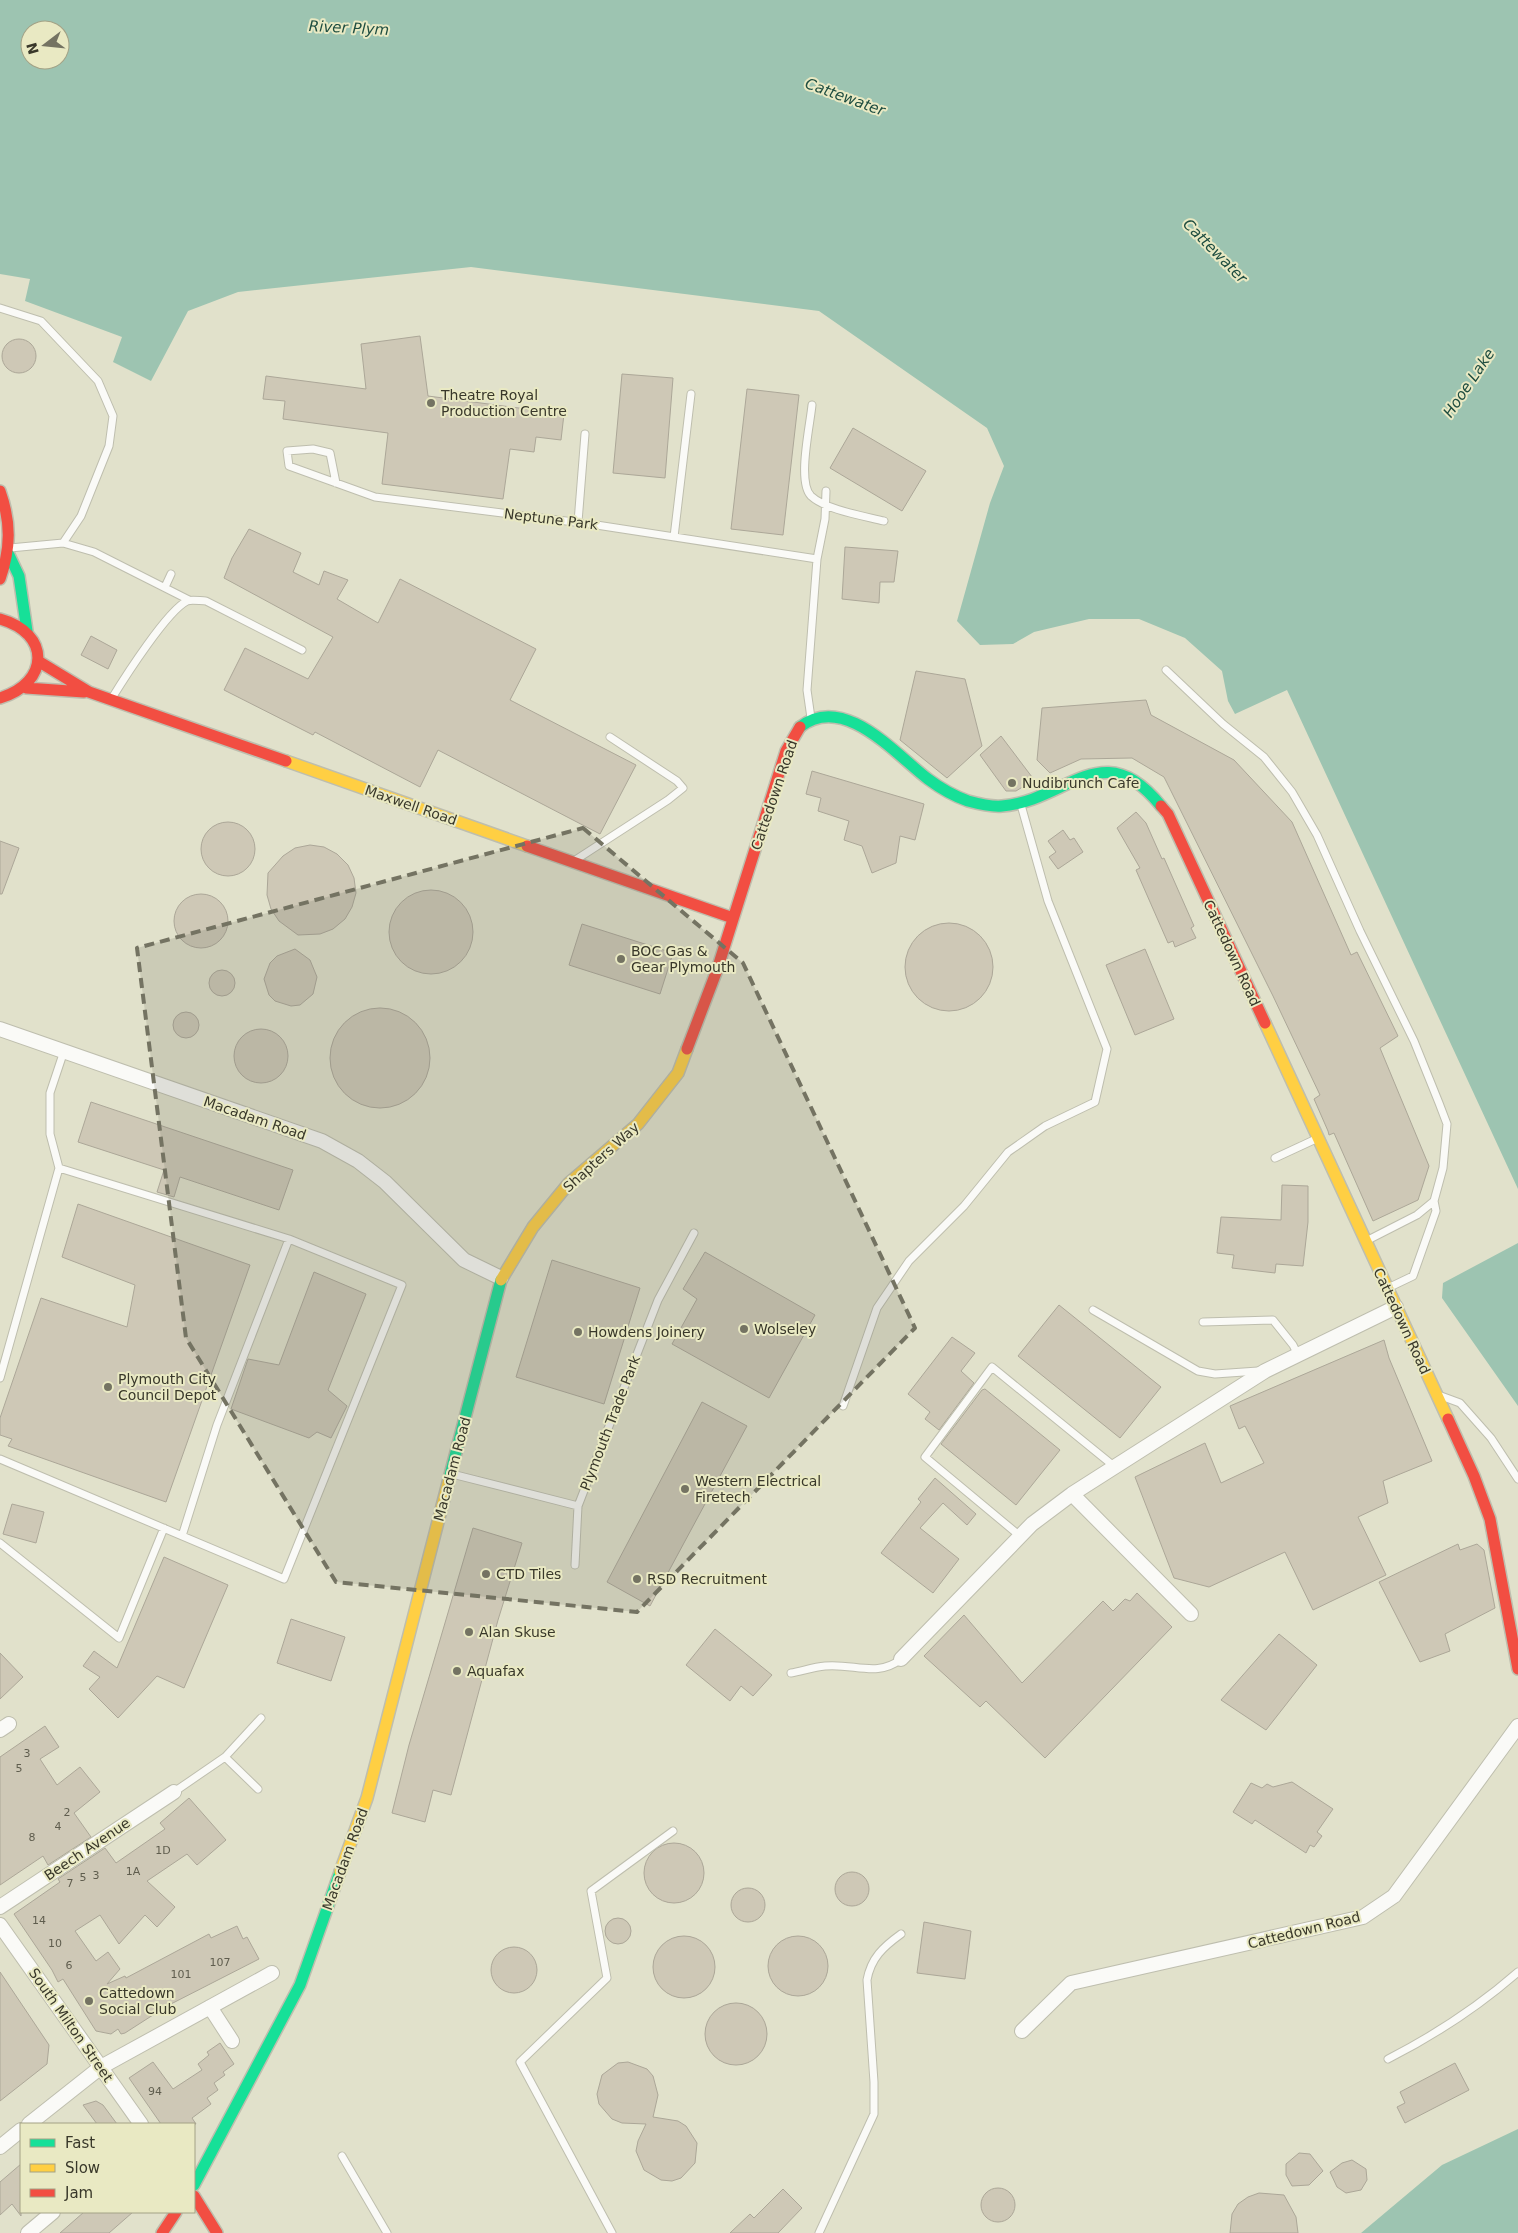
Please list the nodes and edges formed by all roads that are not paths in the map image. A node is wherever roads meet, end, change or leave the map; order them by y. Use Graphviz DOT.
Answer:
graph roads {
  1 [pos="0,308"];
  2 [pos="691,394"];
  3 [pos="812,406"];
  4 [pos="584,434"];
  5 [pos="336,483"];
  6 [pos="826,491"];
  7 [pos="0,492"];
  8 [pos="826,505"];
  9 [pos="884,521"];
  10 [pos="578,522"];
  11 [pos="674,537"];
  12 [pos="63,544"];
  13 [pos="9,551"];
  14 [pos="817,559"];
  15 [pos="171,574"];
  16 [pos="0,580"];
  17 [pos="165,587"];
  18 [pos="189,600"];
  19 [pos="0,619"];
  20 [pos="27,631"];
  21 [pos="302,650"];
  22 [pos="38,661"];
  23 [pos="1166,670"];
  24 [pos="26,688"];
  25 [pos="89,692"];
  26 [pos="5,700"];
  27 [pos="110,700"];
  28 [pos="811,721"];
  29 [pos="610,737"];
  30 [pos="1020,802"];
  31 [pos="573,862"];
  32 [pos="733,918"];
  33 [pos="0,1029"];
  34 [pos="64,1051"];
  35 [pos="1318,1139"];
  36 [pos="1276,1158"];
  37 [pos="59,1168"];
  38 [pos="1434,1201"];
  39 [pos="694,1233"];
  40 [pos="289,1239"];
  41 [pos="1365,1242"];
  42 [pos="501,1278"];
  43 [pos="1387,1288"];
  44 [pos="1396,1307"];
  45 [pos="1093,1310"];
  46 [pos="1204,1322"];
  47 [pos="1298,1355"];
  48 [pos="1265,1370"];
  49 [pos="0,1378"];
  50 [pos="1436,1394"];
  51 [pos="843,1406"];
  52 [pos="0,1459"];
  53 [pos="1115,1467"];
  54 [pos="451,1474"];
  55 [pos="1518,1479"];
  56 [pos="1072,1494"];
  57 [pos="578,1506"];
  58 [pos="164,1528"];
  59 [pos="182,1536"];
  60 [pos="1020,1536"];
  61 [pos="0,1543"];
  62 [pos="575,1565"];
  63 [pos="1191,1614"];
  64 [pos="901,1659"];
  65 [pos="1518,1669"];
  66 [pos="791,1673"];
  67 [pos="261,1718"];
  68 [pos="1518,1726"];
  69 [pos="226,1757"];
  70 [pos="258,1789"];
  71 [pos="174,1792"];
  72 [pos="673,1831"];
  73 [pos="0,1907"];
  74 [pos="0,1925"];
  75 [pos="900,1934"];
  76 [pos="1518,1972"];
  77 [pos="272,1973"];
  78 [pos="210,2007"];
  79 [pos="1022,2031"];
  80 [pos="232,2041"];
  81 [pos="1388,2059"];
  82 [pos="101,2067"];
  83 [pos="30,2123"];
  84 [pos="140,2123"];
  85 [pos="20,2131"];
  86 [pos="0,2147"];
  87 [pos="342,2156"];
  88 [pos="195,2183"];
  89 [pos="195,2198"];
  90 [pos="52,2213"];
  91 [pos="175,2213"];
  92 [pos="28,2233"];
  93 [pos="162,2233"];
  94 [pos="217,2233"];
  95 [pos="387,2233"];
  96 [pos="612,2233"];
  97 [pos="819,2233"];
  1 -- 12 [label="lane"];
  2 -- 11 [label="lane"];
  3 -- 8 [label="lane"];
  4 -- 10 [label="lane"];
  5 -- 5 [label="lane, Neptune Park"];
  5 -- 10 [label="lane, Neptune Park"];
  6 -- 8 [label="lane"];
  7 -- 13 [label="street"];
  8 -- 9 [label="lane"];
  8 -- 14 [label="lane"];
  10 -- 11 [label="lane, Neptune Park"];
  11 -- 14 [label="lane, Neptune Park"];
  12 -- 13 [label="lane"];
  12 -- 17 [label="lane"];
  13 -- 16 [label="street"];
  13 -- 20 [label="street"];
  14 -- 28 [label="lane"];
  15 -- 17 [label="lane"];
  17 -- 18 [label="lane"];
  18 -- 21 [label="lane"];
  18 -- 27 [label="lane"];
  19 -- 20 [label="street"];
  20 -- 22 [label="street"];
  22 -- 24 [label="street"];
  22 -- 25 [label="street, Maxwell Road"];
  23 -- 38 [label="lane"];
  24 -- 25 [label="street, Maxwell Road"];
  24 -- 26 [label="street"];
  25 -- 27 [label="street, Maxwell Road"];
  27 -- 31 [label="street, Maxwell Road"];
  28 -- 30 [label="street, Cattedown Road"];
  28 -- 32 [label="street, Cattedown Road"];
  29 -- 31 [label="lane"];
  30 -- 35 [label="street, Cattedown Road"];
  30 -- 51 [label="lane"];
  31 -- 32 [label="street, Maxwell Road"];
  32 -- 42 [label="street, Shapters Way"];
  33 -- 34 [label="street, Macadam Road"];
  34 -- 37 [label="lane"];
  34 -- 42 [label="street, Macadam Road"];
  35 -- 36 [label="lane"];
  35 -- 41 [label="street, Cattedown Road"];
  37 -- 40 [label="lane"];
  37 -- 49 [label="lane"];
  38 -- 41 [label="lane"];
  38 -- 43 [label="lane"];
  39 -- 57 [label="lane, Plymouth Trade Park"];
  40 -- 59 [label="lane"];
  40 -- 59 [label="lane"];
  41 -- 43 [label="street, Cattedown Road"];
  42 -- 54 [label="street, Macadam Road"];
  43 -- 44 [label="street, Cattedown Road"];
  44 -- 47 [label="street"];
  44 -- 50 [label="street, Cattedown Road"];
  45 -- 48 [label="lane"];
  46 -- 47 [label="lane"];
  47 -- 48 [label="street"];
  48 -- 53 [label="street"];
  50 -- 55 [label="lane"];
  50 -- 65 [label="street, Cattedown Road"];
  52 -- 58 [label="lane"];
  53 -- 56 [label="street"];
  53 -- 60 [label="lane"];
  54 -- 57 [label="lane, Plymouth Trade Park"];
  54 -- 88 [label="street, Macadam Road"];
  56 -- 60 [label="street"];
  56 -- 63 [label="street"];
  57 -- 62 [label="lane, Plymouth Trade Park"];
  58 -- 59 [label="lane"];
  58 -- 61 [label="lane"];
  60 -- 64 [label="street"];
  64 -- 66 [label="lane"];
  67 -- 69 [label="lane"];
  68 -- 79 [label="street, Cattedown Road"];
  69 -- 70 [label="lane"];
  69 -- 71 [label="lane"];
  71 -- 73 [label="street, Beech Avenue"];
  72 -- 96 [label="lane"];
  74 -- 82 [label="street, South Milton Street"];
  75 -- 97 [label="lane"];
  76 -- 81 [label="lane"];
  77 -- 78 [label="street"];
  78 -- 80 [label="street"];
  78 -- 82 [label="street"];
  82 -- 83 [label="street"];
  82 -- 84 [label="street, South Milton Street"];
  85 -- 86 [label="street"];
  87 -- 95 [label="lane"];
  89 -- 94 [label="street"];
  90 -- 92 [label="street"];
  91 -- 93 [label="street"];
}
